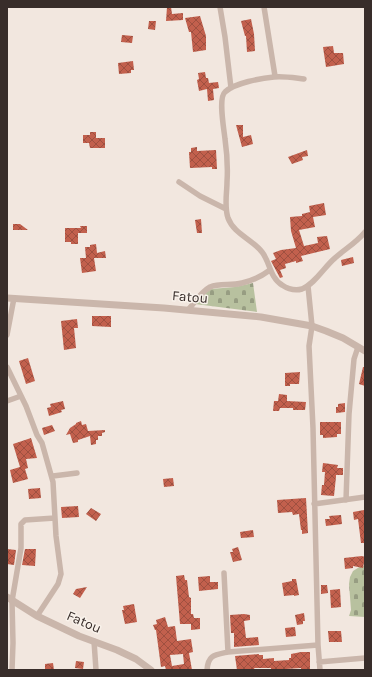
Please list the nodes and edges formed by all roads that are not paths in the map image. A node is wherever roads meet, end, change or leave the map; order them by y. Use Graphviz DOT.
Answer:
graph roads {
  1 [pos="220,7"];
  2 [pos="264,7"];
  3 [pos="275,76"];
  4 [pos="304,78"];
  5 [pos="231,88"];
  6 [pos="179,182"];
  7 [pos="226,209"];
  8 [pos="365,232"];
  9 [pos="270,270"];
  10 [pos="308,286"];
  11 [pos="11,298"];
  12 [pos="188,310"];
  13 [pos="312,326"];
  14 [pos="7,335"];
  15 [pos="358,347"];
  16 [pos="365,351"];
  17 [pos="7,367"];
  18 [pos="21,396"];
  19 [pos="7,401"];
  20 [pos="77,473"];
  21 [pos="53,476"];
  22 [pos="365,497"];
  23 [pos="346,500"];
  24 [pos="314,504"];
  25 [pos="55,518"];
  26 [pos="224,573"];
  27 [pos="10,599"];
  28 [pos="37,616"];
  29 [pos="94,642"];
  30 [pos="318,645"];
  31 [pos="228,652"];
  32 [pos="365,658"];
  33 [pos="319,662"];
  34 [pos="12,670"];
  35 [pos="96,670"];
  36 [pos="150,670"];
  37 [pos="207,670"];
  38 [pos="320,670"];
  1 -- 5 [label="street"];
  2 -- 3 [label="street"];
  3 -- 4 [label="street"];
  3 -- 5 [label="street"];
  5 -- 7 [label="street"];
  6 -- 7 [label="street"];
  7 -- 9 [label="street"];
  8 -- 10 [label="street"];
  9 -- 10 [label="street"];
  9 -- 12 [label="street"];
  10 -- 13 [label="street"];
  11 -- 12 [label="street, Fatou"];
  11 -- 14 [label="street"];
  12 -- 13 [label="street, Fatou"];
  13 -- 15 [label="street, Fatou"];
  13 -- 24 [label="street"];
  15 -- 16 [label="street, Fatou"];
  15 -- 23 [label="street"];
  17 -- 18 [label="street"];
  18 -- 19 [label="street"];
  18 -- 21 [label="street"];
  20 -- 21 [label="street"];
  21 -- 25 [label="street"];
  22 -- 23 [label="street"];
  23 -- 24 [label="street"];
  24 -- 30 [label="street"];
  25 -- 27 [label="street"];
  25 -- 28 [label="street"];
  26 -- 31 [label="street"];
  27 -- 28 [label="street, Fatou"];
  27 -- 34 [label="street"];
  28 -- 29 [label="street, Fatou"];
  29 -- 35 [label="street"];
  29 -- 36 [label="street, Fatou"];
  30 -- 31 [label="street"];
  30 -- 33 [label="street"];
  31 -- 37 [label="street"];
  32 -- 33 [label="street"];
  33 -- 38 [label="street"];
}
